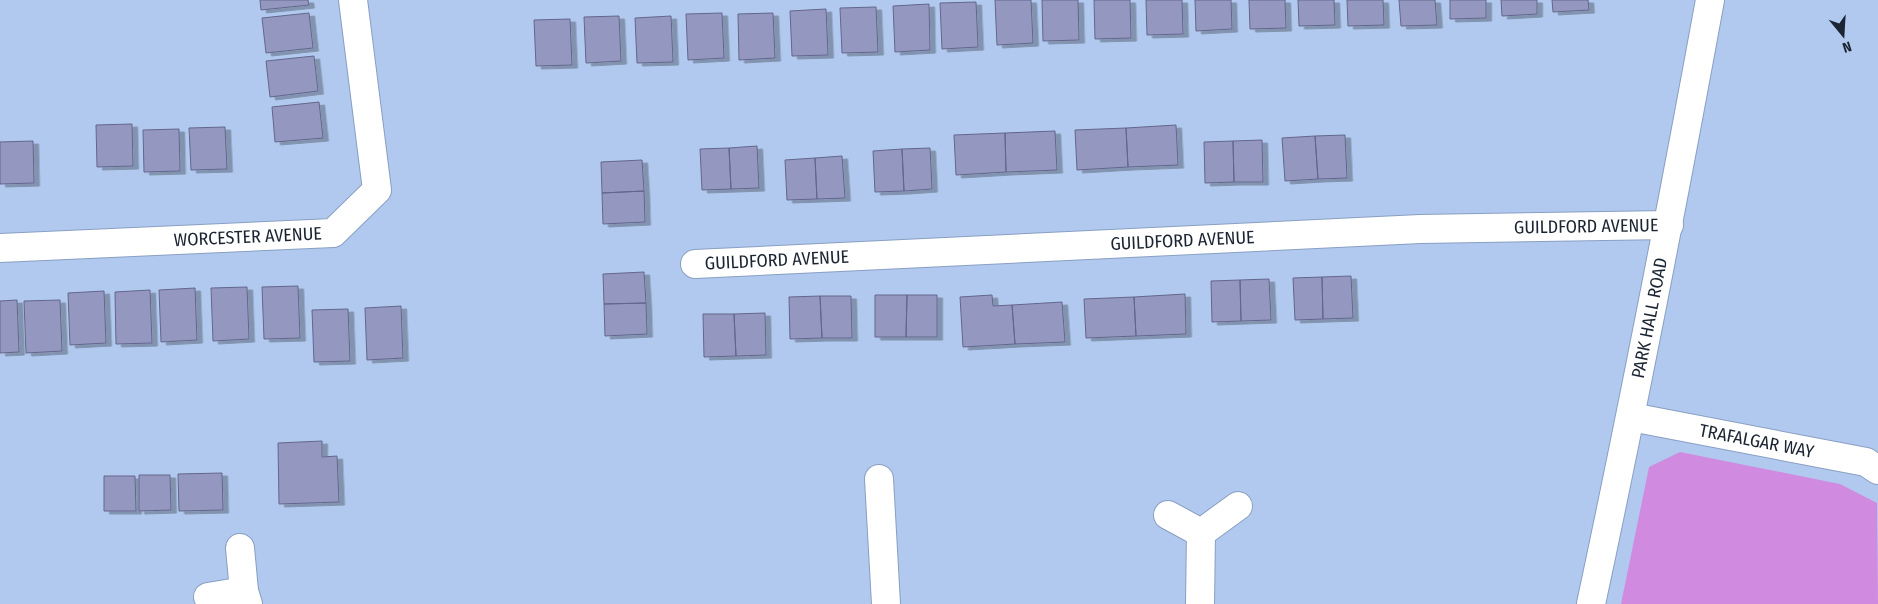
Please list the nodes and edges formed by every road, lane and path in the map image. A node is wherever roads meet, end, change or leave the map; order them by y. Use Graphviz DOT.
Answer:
graph roads {
  1 [pos="353,0"];
  2 [pos="1710,0"];
  3 [pos="1669,225"];
  4 [pos="0,248"];
  5 [pos="695,264"];
  6 [pos="1631,418"];
  7 [pos="1878,470"];
  8 [pos="879,479"];
  9 [pos="1238,506"];
  10 [pos="1168,515"];
  11 [pos="1201,533"];
  12 [pos="240,548"];
  13 [pos="208,597"];
  14 [pos="246,597"];
  15 [pos="886,604"];
  16 [pos="1200,604"];
  17 [pos="1591,604"];
  1 -- 4 [label="street, WORCESTER AVENUE"];
  2 -- 3 [label="street, PARK HALL ROAD"];
  3 -- 5 [label="street, GUILDFORD AVENUE"];
  3 -- 6 [label="street, PARK HALL ROAD"];
  6 -- 7 [label="street, TRAFALGAR WAY"];
  6 -- 17 [label="street, PARK HALL ROAD"];
  8 -- 15 [label="street"];
  9 -- 11 [label="street"];
  10 -- 11 [label="street"];
  11 -- 16 [label="street"];
  12 -- 14 [label="street"];
  13 -- 14 [label="street"];
}
